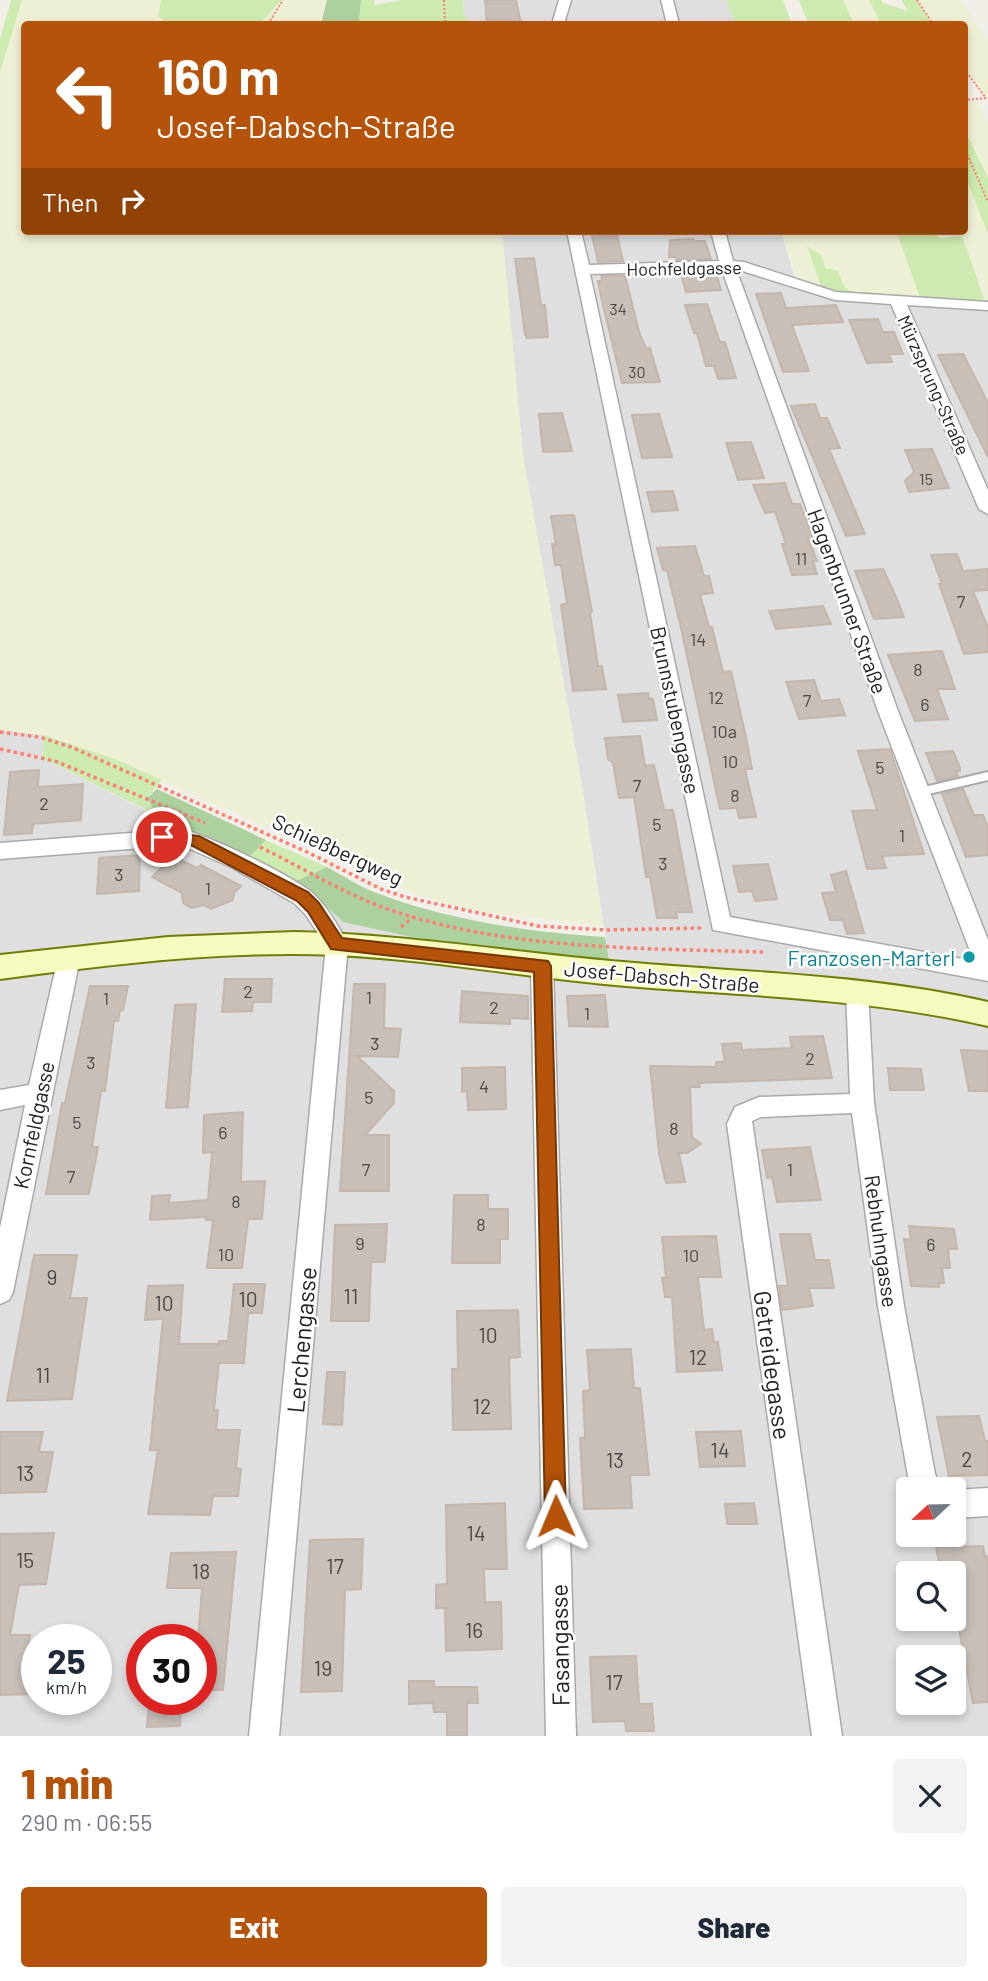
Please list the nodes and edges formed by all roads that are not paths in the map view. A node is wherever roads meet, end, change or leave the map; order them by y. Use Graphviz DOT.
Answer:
graph roads {
  1 [pos="565,0"];
  2 [pos="667,0"];
  3 [pos="559,21"];
  4 [pos="672,21"];
  5 [pos="575,235"];
  6 [pos="719,235"];
  7 [pos="727,265"];
  8 [pos="584,270"];
  9 [pos="897,300"];
  10 [pos="988,306"];
  11 [pos="988,509"];
  12 [pos="988,776"];
  13 [pos="920,792"];
  14 [pos="0,851"];
  15 [pos="337,944"];
  16 [pos="69,958"];
  17 [pos="542,966"];
  18 [pos="0,967"];
  19 [pos="988,970"];
  20 [pos="858,990"];
  21 [pos="988,1014"];
  22 [pos="39,1093"];
  23 [pos="0,1100"];
  24 [pos="862,1103"];
  25 [pos="0,1292"];
  26 [pos="922,1477"];
  27 [pos="988,1502"];
  28 [pos="966,1503"];
  29 [pos="264,1736"];
  30 [pos="561,1736"];
  31 [pos="827,1736"];
  1 -- 3 [label="street"];
  2 -- 4 [label="street"];
  5 -- 8 [label="street, Brunnstubengasse"];
  6 -- 7 [label="street, Hagenbrunner Straße"];
  7 -- 8 [label="street, Hochfeldgasse"];
  7 -- 9 [label="street, Hochfeldgasse"];
  7 -- 13 [label="street, Hagenbrunner Straße"];
  8 -- 19 [label="street, Brunnstubengasse"];
  9 -- 10 [label="street, Hochfeldgasse"];
  9 -- 11 [label="street, Mürzsprung-Straße"];
  12 -- 13 [label="lane"];
  13 -- 19 [label="street, Hagenbrunner Straße"];
  14 -- 15 [label="street"];
  15 -- 16 [label="main road, Josef-Dabsch-Straße"];
  15 -- 17 [label="main road, Josef-Dabsch-Straße"];
  15 -- 29 [label="street, Lerchengasse"];
  16 -- 18 [label="main road, Josef-Dabsch-Straße"];
  16 -- 22 [label="street, Kornfeldgasse"];
  17 -- 20 [label="main road, Josef-Dabsch-Straße"];
  17 -- 30 [label="street, Fasangasse"];
  20 -- 21 [label="main road, Josef-Dabsch-Straße"];
  20 -- 24 [label="street, Rebhuhngasse"];
  22 -- 23 [label="street"];
  22 -- 25 [label="street, Kornfeldgasse"];
  24 -- 26 [label="street, Rebhuhngasse"];
  24 -- 31 [label="street, Getreidegasse"];
  27 -- 28 [label="street"];
}
